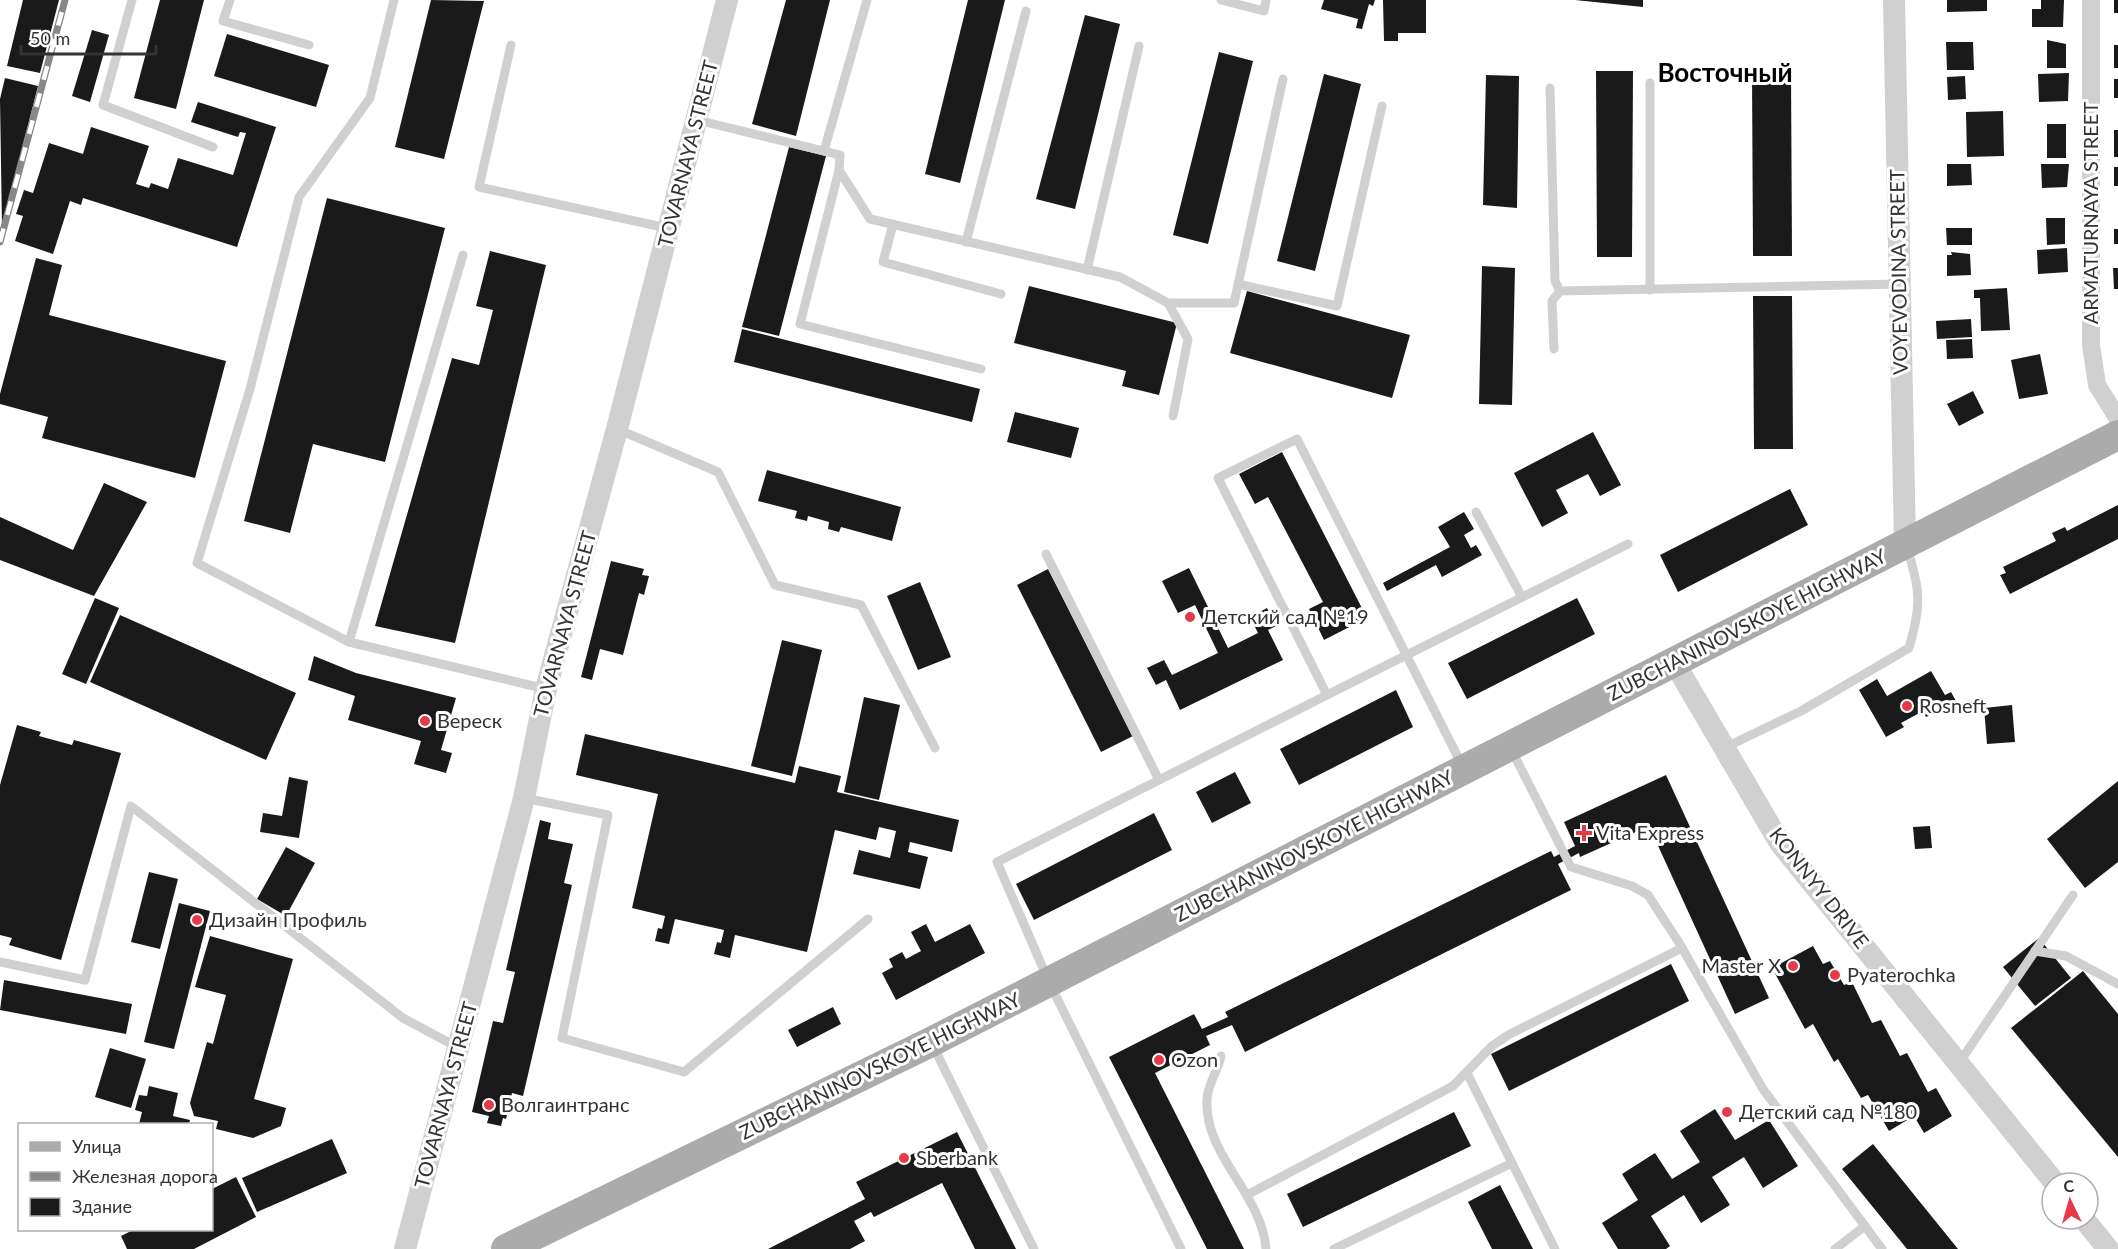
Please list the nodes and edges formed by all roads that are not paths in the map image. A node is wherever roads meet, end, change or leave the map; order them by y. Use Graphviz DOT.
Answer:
graph roads {
  1 [pos="132,0"];
  2 [pos="230,0"];
  3 [pos="394,0"];
  4 [pos="727,0"];
  5 [pos="867,0"];
  6 [pos="1221,0"];
  7 [pos="1266,0"];
  8 [pos="1894,0"];
  9 [pos="2091,0"];
  10 [pos="1026,11"];
  11 [pos="309,45"];
  12 [pos="511,45"];
  13 [pos="1139,46"];
  14 [pos="1283,80"];
  15 [pos="1650,83"];
  16 [pos="1550,88"];
  17 [pos="1382,106"];
  18 [pos="697,120"];
  19 [pos="213,147"];
  20 [pos="824,151"];
  21 [pos="839,170"];
  22 [pos="893,224"];
  23 [pos="670,229"];
  24 [pos="966,242"];
  25 [pos="463,255"];
  26 [pos="1087,270"];
  27 [pos="1238,284"];
  28 [pos="1900,284"];
  29 [pos="1650,290"];
  30 [pos="1560,291"];
  31 [pos="1001,294"];
  32 [pos="1168,303"];
  33 [pos="1554,349"];
  34 [pos="981,369"];
  35 [pos="1173,416"];
  36 [pos="2118,419"];
  37 [pos="617,429"];
  38 [pos="2118,435"];
  39 [pos="1476,512"];
  40 [pos="1628,544"];
  41 [pos="1905,544"];
  42 [pos="1046,555"];
  43 [pos="1522,597"];
  44 [pos="349,642"];
  45 [pos="1407,656"];
  46 [pos="1674,662"];
  47 [pos="546,689"];
  48 [pos="1327,695"];
  49 [pos="1510,746"];
  50 [pos="935,748"];
  51 [pos="1724,748"];
  52 [pos="1464,769"];
  53 [pos="1160,780"];
  54 [pos="524,798"];
  55 [pos="2073,895"];
  56 [pos="868,919"];
  57 [pos="1682,948"];
  58 [pos="2035,951"];
  59 [pos="0,962"];
  60 [pos="1049,982"];
  61 [pos="2118,984"];
  62 [pos="931,1042"];
  63 [pos="459,1048"];
  64 [pos="1221,1056"];
  65 [pos="1959,1063"];
  66 [pos="1467,1073"];
  67 [pos="1512,1163"];
  68 [pos="2045,1171"];
  69 [pos="1247,1195"];
  70 [pos="1865,1226"];
  71 [pos="2094,1231"];
  72 [pos="405,1249"];
  73 [pos="506,1249"];
  74 [pos="1034,1249"];
  75 [pos="1181,1249"];
  76 [pos="1266,1249"];
  77 [pos="1334,1249"];
  78 [pos="1555,1249"];
  79 [pos="1834,1249"];
  80 [pos="1882,1249"];
  81 [pos="2108,1249"];
  1 -- 19 [label="lane"];
  2 -- 11 [label="lane"];
  3 -- 44 [label="lane"];
  4 -- 18 [label="street, TOVARNAYA STREET"];
  5 -- 20 [label="lane"];
  6 -- 7 [label="lane"];
  8 -- 28 [label="street, VOYEVODINA STREET"];
  9 -- 36 [label="street, ARMATURNAYA STREET"];
  10 -- 24 [label="lane"];
  12 -- 23 [label="lane"];
  13 -- 26 [label="lane"];
  14 -- 27 [label="lane"];
  15 -- 29 [label="lane"];
  16 -- 30 [label="lane"];
  17 -- 27 [label="lane"];
  18 -- 20 [label="lane"];
  18 -- 23 [label="street, TOVARNAYA STREET"];
  20 -- 21 [label="lane"];
  21 -- 22 [label="lane"];
  21 -- 34 [label="lane"];
  22 -- 24 [label="lane"];
  22 -- 31 [label="lane"];
  23 -- 37 [label="street, TOVARNAYA STREET"];
  24 -- 26 [label="lane"];
  25 -- 44 [label="lane"];
  26 -- 32 [label="lane"];
  27 -- 32 [label="lane"];
  28 -- 29 [label="lane"];
  28 -- 41 [label="street, VOYEVODINA STREET"];
  29 -- 30 [label="lane"];
  30 -- 33 [label="lane"];
  32 -- 35 [label="lane"];
  37 -- 47 [label="street, TOVARNAYA STREET"];
  37 -- 50 [label="lane"];
  38 -- 41 [label="main road, ZUBCHANINOVSKOYE HIGHWAY"];
  39 -- 43 [label="lane"];
  40 -- 43 [label="lane"];
  41 -- 46 [label="main road, ZUBCHANINOVSKOYE HIGHWAY"];
  41 -- 51 [label="lane"];
  42 -- 53 [label="lane"];
  43 -- 45 [label="lane"];
  44 -- 47 [label="lane"];
  45 -- 48 [label="lane"];
  45 -- 48 [label="lane"];
  45 -- 52 [label="lane"];
  46 -- 49 [label="main road, ZUBCHANINOVSKOYE HIGHWAY"];
  46 -- 51 [label="street, KONNYY DRIVE"];
  47 -- 54 [label="street, TOVARNAYA STREET"];
  48 -- 53 [label="lane"];
  49 -- 52 [label="main road, ZUBCHANINOVSKOYE HIGHWAY"];
  49 -- 57 [label="lane"];
  51 -- 65 [label="street, KONNYY DRIVE"];
  52 -- 60 [label="main road, ZUBCHANINOVSKOYE HIGHWAY"];
  53 -- 60 [label="lane"];
  54 -- 56 [label="lane"];
  54 -- 63 [label="street, TOVARNAYA STREET"];
  55 -- 58 [label="lane"];
  57 -- 66 [label="lane"];
  57 -- 70 [label="lane"];
  58 -- 61 [label="lane"];
  58 -- 65 [label="lane"];
  59 -- 63 [label="lane"];
  60 -- 62 [label="main road, ZUBCHANINOVSKOYE HIGHWAY"];
  60 -- 75 [label="lane"];
  62 -- 73 [label="main road, ZUBCHANINOVSKOYE HIGHWAY"];
  62 -- 74 [label="lane"];
  63 -- 72 [label="street, TOVARNAYA STREET"];
  64 -- 69 [label="lane"];
  65 -- 68 [label="street, KONNYY DRIVE"];
  66 -- 67 [label="lane"];
  66 -- 69 [label="lane"];
  67 -- 77 [label="lane"];
  67 -- 78 [label="lane"];
  69 -- 76 [label="lane"];
  70 -- 79 [label="lane"];
  70 -- 80 [label="lane"];
  71 -- 81 [label="street"];
}
